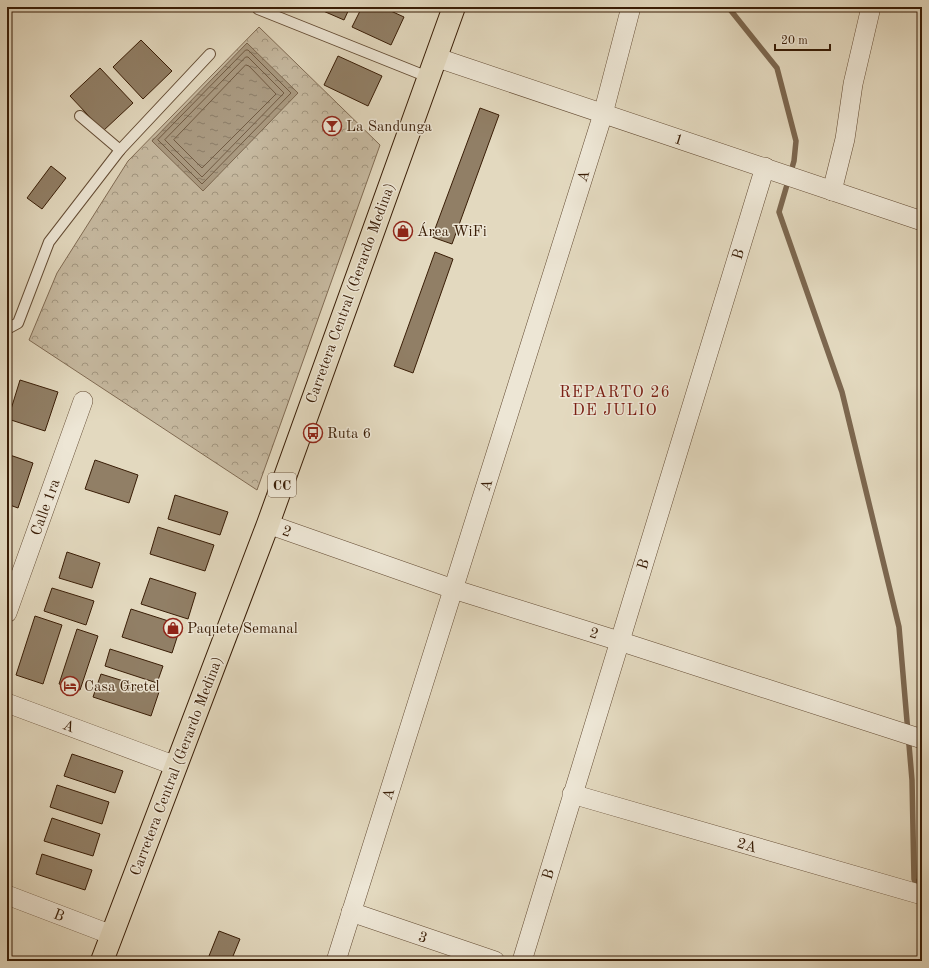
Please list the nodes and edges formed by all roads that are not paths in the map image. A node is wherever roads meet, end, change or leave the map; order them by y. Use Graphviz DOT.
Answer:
graph roads {
  1 [pos="454,7"];
  2 [pos="630,7"];
  3 [pos="871,7"];
  4 [pos="258,9"];
  5 [pos="210,54"];
  6 [pos="435,57"];
  7 [pos="428,77"];
  8 [pos="603,114"];
  9 [pos="80,116"];
  10 [pos="120,150"];
  11 [pos="772,170"];
  12 [pos="832,191"];
  13 [pos="922,221"];
  14 [pos="7,329"];
  15 [pos="84,401"];
  16 [pos="268,524"];
  17 [pos="453,589"];
  18 [pos="7,612"];
  19 [pos="619,640"];
  20 [pos="7,703"];
  21 [pos="922,739"];
  22 [pos="176,766"];
  23 [pos="572,794"];
  24 [pos="917,894"];
  25 [pos="7,895"];
  26 [pos="351,912"];
  27 [pos="112,934"];
  28 [pos="102,961"];
  29 [pos="336,961"];
  30 [pos="495,961"];
  31 [pos="522,961"];
  1 -- 6 [label="main road, Carretera Central (Gerardo Medina) / CC"];
  2 -- 8 [label="street, A"];
  3 -- 12 [label="street"];
  4 -- 7 [label="lane"];
  5 -- 10 [label="lane"];
  6 -- 7 [label="main road, Carretera Central (Gerardo Medina) / CC"];
  6 -- 8 [label="street, 1"];
  7 -- 16 [label="main road, Carretera Central (Gerardo Medina) / CC"];
  8 -- 11 [label="street, 1"];
  8 -- 17 [label="street, A"];
  9 -- 10 [label="lane"];
  10 -- 14 [label="lane"];
  11 -- 12 [label="street, 1"];
  11 -- 19 [label="street, B"];
  12 -- 13 [label="street, 1"];
  15 -- 18 [label="street, Calle 1ra"];
  16 -- 17 [label="street, 2"];
  16 -- 22 [label="main road, Carretera Central (Gerardo Medina) / CC"];
  17 -- 19 [label="street, 2"];
  17 -- 26 [label="street, A"];
  19 -- 21 [label="street, 2"];
  19 -- 23 [label="street, B"];
  20 -- 22 [label="street, A"];
  22 -- 27 [label="main road, Carretera Central (Gerardo Medina) / CC"];
  23 -- 24 [label="street, 2A"];
  23 -- 31 [label="street, B"];
  25 -- 27 [label="street, B"];
  26 -- 29 [label="street, A"];
  26 -- 30 [label="street, 3"];
  27 -- 28 [label="main road, Carretera Central (Gerardo Medina) / CC"];
}
